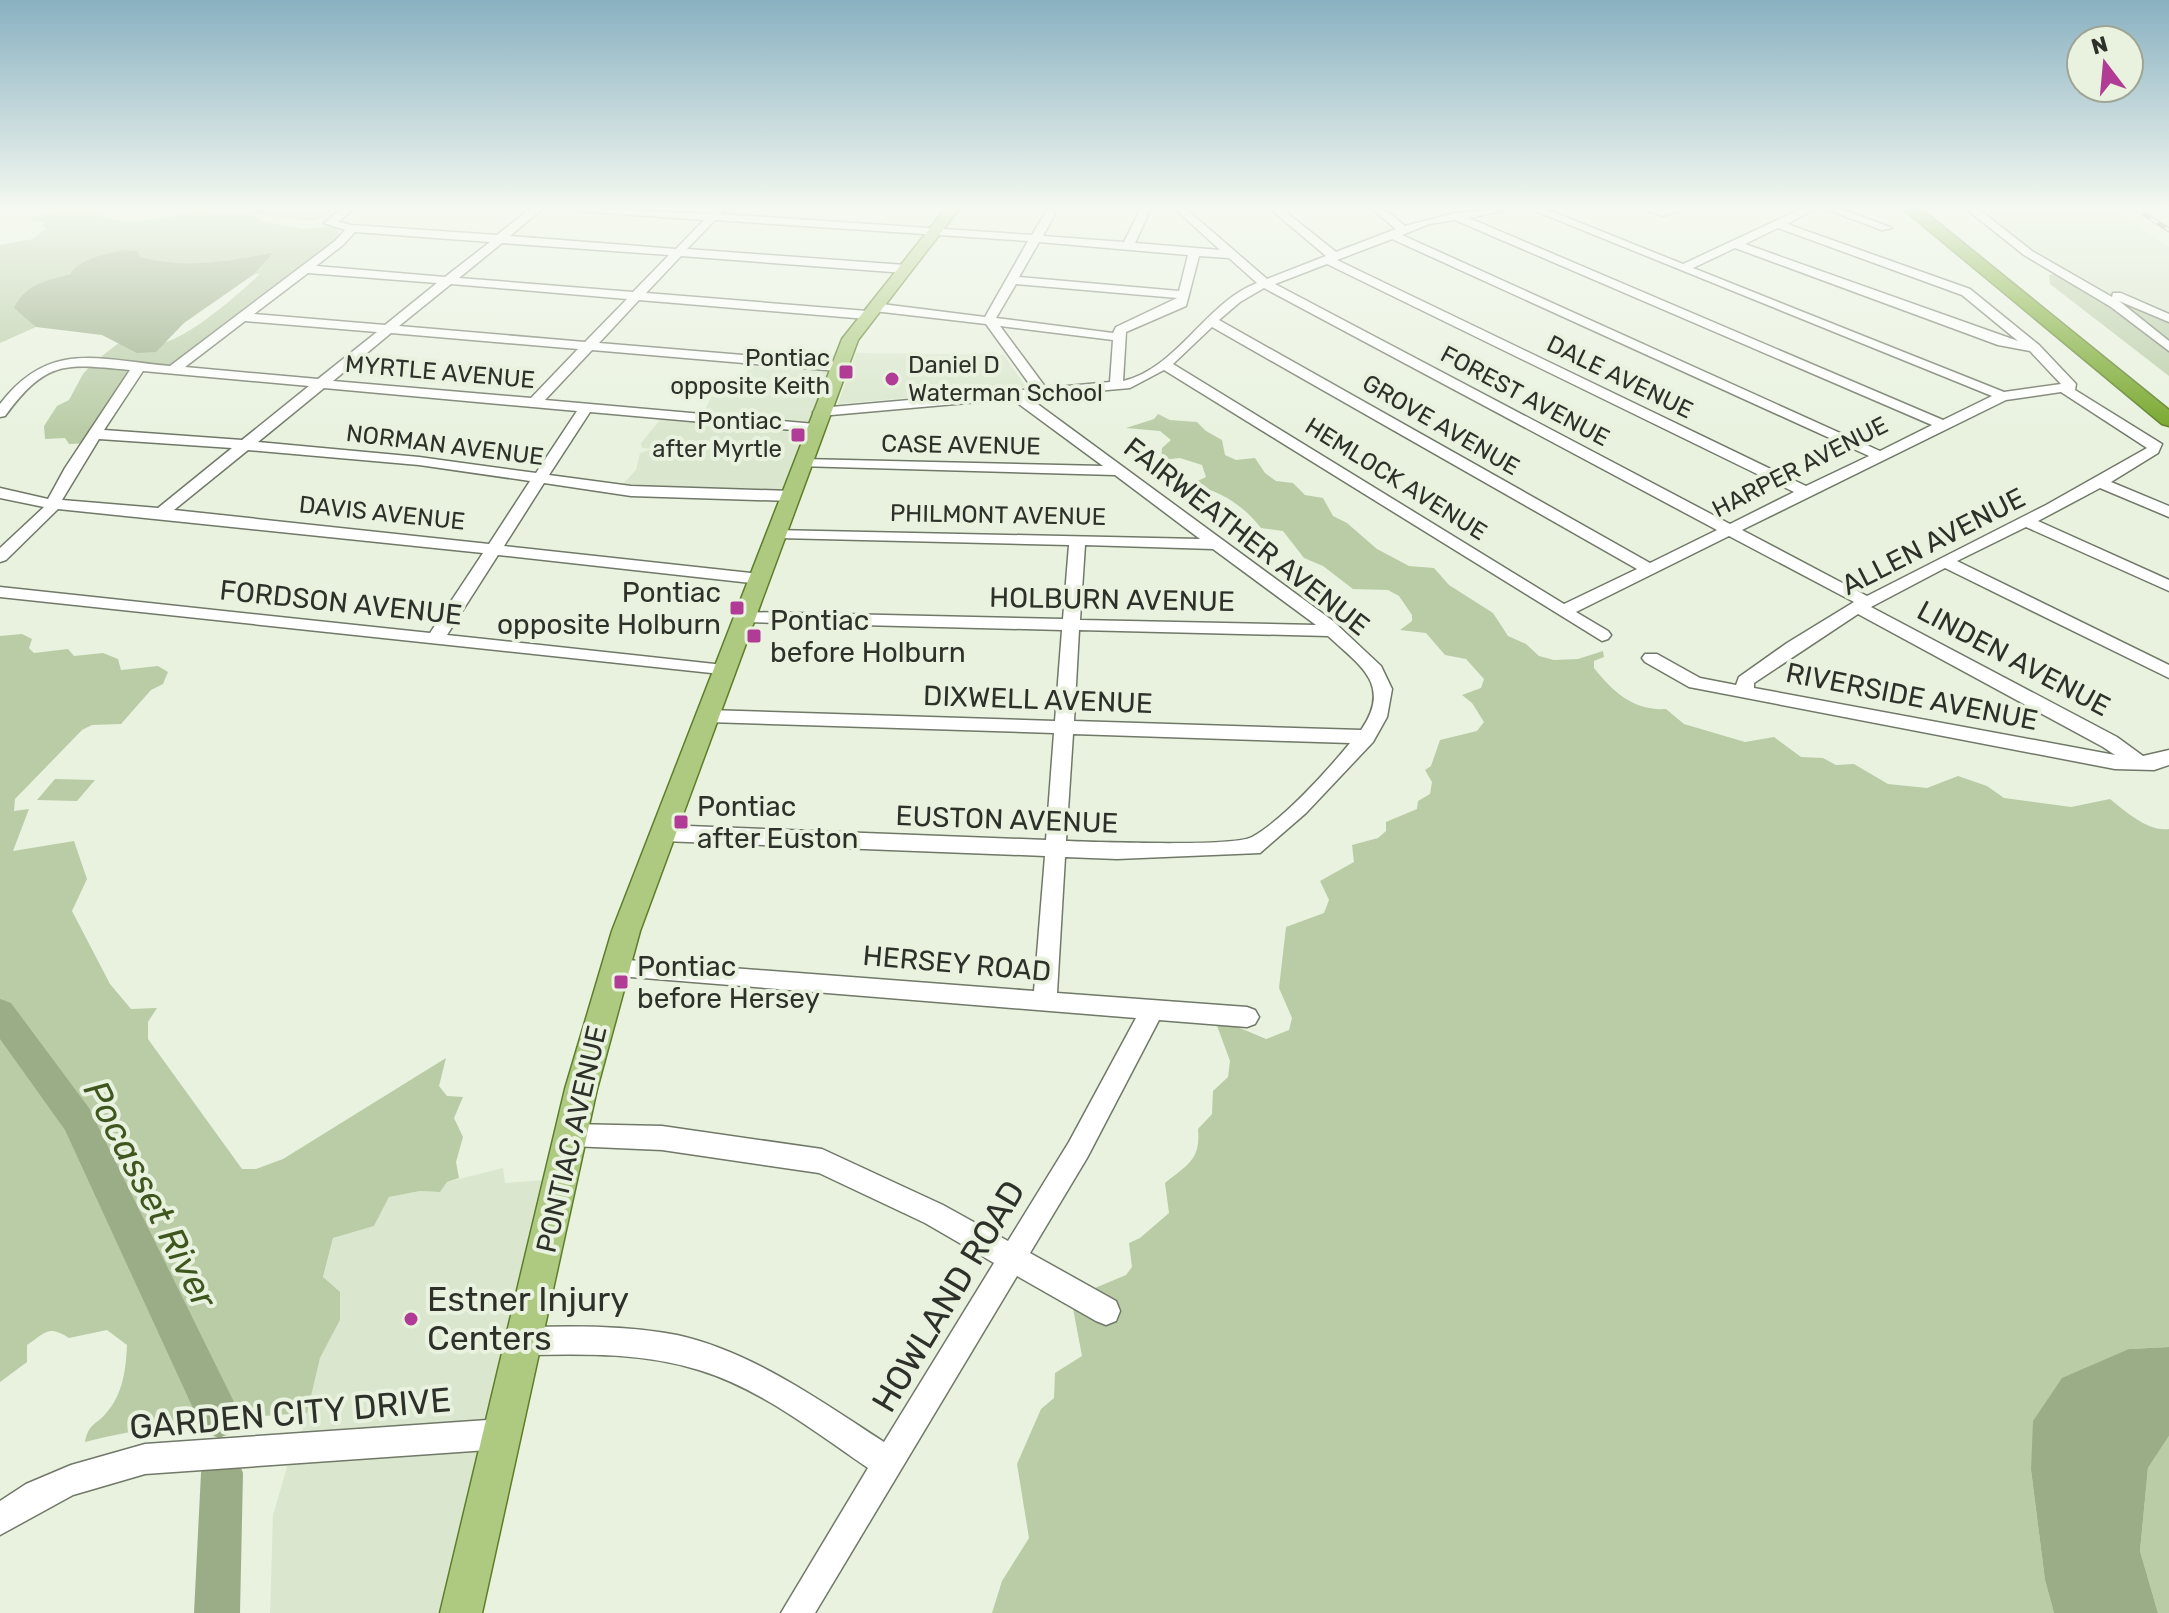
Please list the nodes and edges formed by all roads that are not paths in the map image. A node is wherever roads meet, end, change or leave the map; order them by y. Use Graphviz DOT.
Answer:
graph roads {
  1 [pos="286,283"];
  2 [pos="448,283"];
  3 [pos="481,283"];
  4 [pos="649,283"];
  5 [pos="893,283"];
  6 [pos="1010,283"];
  7 [pos="1049,283"];
  8 [pos="1186,283"];
  9 [pos="1381,283"];
  10 [pos="1508,283"];
  11 [pos="1612,283"];
  12 [pos="1721,283"];
  13 [pos="1842,283"];
  14 [pos="1942,283"];
  15 [pos="2002,283"];
  16 [pos="2029,283"];
  17 [pos="2083,283"];
  18 [pos="2085,283"];
  19 [pos="1265,284"];
  20 [pos="638,295"];
  21 [pos="1183,295"];
  22 [pos="870,311"];
  23 [pos="241,317"];
  24 [pos="2169,318"];
  25 [pos="989,320"];
  26 [pos="1211,321"];
  27 [pos="390,330"];
  28 [pos="1119,337"];
  29 [pos="589,346"];
  30 [pos="2169,347"];
  31 [pos="2034,348"];
  32 [pos="1164,364"];
  33 [pos="2132,365"];
  34 [pos="139,367"];
  35 [pos="838,367"];
  36 [pos="173,370"];
  37 [pos="324,384"];
  38 [pos="1116,386"];
  39 [pos="2066,390"];
  40 [pos="1043,393"];
  41 [pos="1016,395"];
  42 [pos="2003,396"];
  43 [pos="535,402"];
  44 [pos="586,407"];
  45 [pos="1,411"];
  46 [pos="818,420"];
  47 [pos="2169,420"];
  48 [pos="1941,424"];
  49 [pos="94,434"];
  50 [pos="245,445"];
  51 [pos="1878,455"];
  52 [pos="803,463"];
  53 [pos="1119,471"];
  54 [pos="537,479"];
  55 [pos="2101,483"];
  56 [pos="0,493"];
  57 [pos="1808,493"];
  58 [pos="791,496"];
  59 [pos="52,504"];
  60 [pos="2169,512"];
  61 [pos="161,513"];
  62 [pos="2026,521"];
  63 [pos="1731,529"];
  64 [pos="779,533"];
  65 [pos="1077,540"];
  66 [pos="1216,544"];
  67 [pos="492,548"];
  68 [pos="0,557"];
  69 [pos="1944,561"];
  70 [pos="1649,569"];
  71 [pos="760,579"];
  72 [pos="2169,586"];
  73 [pos="0,592"];
  74 [pos="1862,604"];
  75 [pos="1564,611"];
  76 [pos="747,617"];
  77 [pos="1072,624"];
  78 [pos="1332,631"];
  79 [pos="1602,635"];
  80 [pos="436,638"];
  81 [pos="1651,658"];
  82 [pos="724,671"];
  83 [pos="2169,672"];
  84 [pos="1745,693"];
  85 [pos="708,716"];
  86 [pos="1064,729"];
  87 [pos="1366,737"];
  88 [pos="2169,757"];
  89 [pos="2138,764"];
  90 [pos="663,833"];
  91 [pos="1056,847"];
  92 [pos="1253,847"];
  93 [pos="614,968"];
  94 [pos="1045,1001"];
  95 [pos="1152,1011"];
  96 [pos="1247,1017"];
  97 [pos="571,1135"];
  98 [pos="1012,1259"];
  99 [pos="1106,1311"];
  100 [pos="523,1341"];
  101 [pos="502,1434"];
  102 [pos="888,1463"];
  103 [pos="0,1519"];
  104 [pos="461,1613"];
  105 [pos="797,1613"];
  1 -- 23 [label="street"];
  2 -- 27 [label="street"];
  3 -- 20 [label="street"];
  4 -- 20 [label="street"];
  5 -- 22 [label="main road, PONTIAC AVENUE"];
  6 -- 25 [label="street"];
  7 -- 21 [label="street"];
  8 -- 21 [label="street"];
  9 -- 57 [label="street, DALE AVENUE"];
  10 -- 51 [label="street"];
  11 -- 48 [label="street"];
  12 -- 42 [label="street"];
  13 -- 31 [label="street"];
  14 -- 31 [label="street"];
  15 -- 47 [label="highway"];
  16 -- 33 [label="highway"];
  17 -- 30 [label="street"];
  18 -- 24 [label="street"];
  19 -- 26 [label="street, MYRTLE AVENUE"];
  19 -- 63 [label="street, FOREST AVENUE"];
  20 -- 22 [label="street"];
  20 -- 29 [label="street"];
  21 -- 28 [label="street"];
  22 -- 25 [label="street"];
  22 -- 35 [label="main road, PONTIAC AVENUE"];
  23 -- 27 [label="street"];
  23 -- 36 [label="street"];
  25 -- 28 [label="street"];
  25 -- 40 [label="street"];
  26 -- 32 [label="street, MYRTLE AVENUE"];
  26 -- 70 [label="street, GROVE AVENUE"];
  27 -- 29 [label="street"];
  27 -- 37 [label="street"];
  28 -- 38 [label="street"];
  29 -- 35 [label="street"];
  29 -- 43 [label="street"];
  31 -- 39 [label="street"];
  32 -- 38 [label="street, MYRTLE AVENUE"];
  32 -- 75 [label="street, HEMLOCK AVENUE"];
  34 -- 36 [label="street, MYRTLE AVENUE"];
  34 -- 45 [label="street, MYRTLE AVENUE"];
  34 -- 49 [label="street"];
  35 -- 46 [label="main road, PONTIAC AVENUE"];
  36 -- 37 [label="street, MYRTLE AVENUE"];
  37 -- 43 [label="street, MYRTLE AVENUE"];
  37 -- 50 [label="street"];
  38 -- 40 [label="street, MYRTLE AVENUE"];
  39 -- 42 [label="street, HARPER AVENUE"];
  39 -- 55 [label="street, ALLEN AVENUE"];
  40 -- 41 [label="street, MYRTLE AVENUE"];
  41 -- 46 [label="street, MYRTLE AVENUE"];
  41 -- 53 [label="street, FAIRWEATHER AVENUE"];
  42 -- 48 [label="street, HARPER AVENUE"];
  43 -- 44 [label="street, MYRTLE AVENUE"];
  44 -- 46 [label="street, MYRTLE AVENUE"];
  44 -- 54 [label="street"];
  46 -- 52 [label="main road, PONTIAC AVENUE"];
  48 -- 51 [label="street, HARPER AVENUE"];
  49 -- 50 [label="street, NORMAN AVENUE"];
  49 -- 59 [label="street"];
  50 -- 54 [label="street, NORMAN AVENUE"];
  50 -- 61 [label="street"];
  51 -- 57 [label="street, HARPER AVENUE"];
  52 -- 53 [label="street, CASE AVENUE"];
  52 -- 58 [label="main road, PONTIAC AVENUE"];
  53 -- 66 [label="street, FAIRWEATHER AVENUE"];
  54 -- 58 [label="street, NORMAN AVENUE"];
  54 -- 67 [label="street"];
  55 -- 60 [label="street"];
  55 -- 62 [label="street, ALLEN AVENUE"];
  56 -- 59 [label="street, DAVIS AVENUE"];
  57 -- 63 [label="street, HARPER AVENUE"];
  58 -- 64 [label="main road, PONTIAC AVENUE"];
  59 -- 61 [label="street, DAVIS AVENUE"];
  59 -- 68 [label="street"];
  61 -- 67 [label="street, DAVIS AVENUE"];
  62 -- 69 [label="street, ALLEN AVENUE"];
  62 -- 72 [label="street"];
  63 -- 70 [label="street, HARPER AVENUE"];
  63 -- 74 [label="street, FOREST AVENUE"];
  64 -- 65 [label="street, PHILMONT AVENUE"];
  64 -- 71 [label="main road, PONTIAC AVENUE"];
  65 -- 66 [label="street, PHILMONT AVENUE"];
  65 -- 77 [label="street"];
  66 -- 78 [label="street, FAIRWEATHER AVENUE"];
  67 -- 71 [label="street, DAVIS AVENUE"];
  67 -- 80 [label="street"];
  69 -- 74 [label="street, ALLEN AVENUE"];
  69 -- 83 [label="street"];
  70 -- 75 [label="street, HARPER AVENUE"];
  71 -- 76 [label="main road, PONTIAC AVENUE"];
  73 -- 80 [label="street, FORDSON AVENUE"];
  74 -- 84 [label="street, ALLEN AVENUE"];
  74 -- 89 [label="street, LINDEN AVENUE"];
  75 -- 79 [label="street, HEMLOCK AVENUE"];
  76 -- 77 [label="street, HOLBURN AVENUE"];
  76 -- 82 [label="main road, PONTIAC AVENUE"];
  77 -- 78 [label="street, HOLBURN AVENUE"];
  77 -- 86 [label="street"];
  78 -- 87 [label="street, FAIRWEATHER AVENUE"];
  80 -- 82 [label="street, FORDSON AVENUE"];
  81 -- 84 [label="street, RIVERSIDE AVENUE"];
  82 -- 85 [label="main road, PONTIAC AVENUE"];
  84 -- 89 [label="street, RIVERSIDE AVENUE"];
  85 -- 86 [label="street, DIXWELL AVENUE"];
  85 -- 90 [label="main road, PONTIAC AVENUE"];
  86 -- 87 [label="street, DIXWELL AVENUE"];
  86 -- 91 [label="street"];
  87 -- 92 [label="street, FAIRWEATHER AVENUE"];
  88 -- 89 [label="street, RIVERSIDE AVENUE"];
  90 -- 91 [label="street, EUSTON AVENUE"];
  90 -- 93 [label="main road, PONTIAC AVENUE"];
  91 -- 92 [label="street, EUSTON AVENUE"];
  91 -- 94 [label="street"];
  93 -- 94 [label="street, HERSEY ROAD"];
  93 -- 97 [label="main road, PONTIAC AVENUE"];
  94 -- 95 [label="street, HERSEY ROAD"];
  95 -- 96 [label="street, HERSEY ROAD"];
  95 -- 98 [label="street, HOWLAND ROAD"];
  97 -- 98 [label="street"];
  97 -- 100 [label="main road, PONTIAC AVENUE"];
  98 -- 99 [label="street"];
  98 -- 102 [label="street, HOWLAND ROAD"];
  100 -- 101 [label="main road, PONTIAC AVENUE"];
  100 -- 102 [label="street"];
  101 -- 103 [label="street, GARDEN CITY DRIVE"];
  101 -- 104 [label="main road, PONTIAC AVENUE"];
  102 -- 105 [label="street, HOWLAND ROAD"];
}
